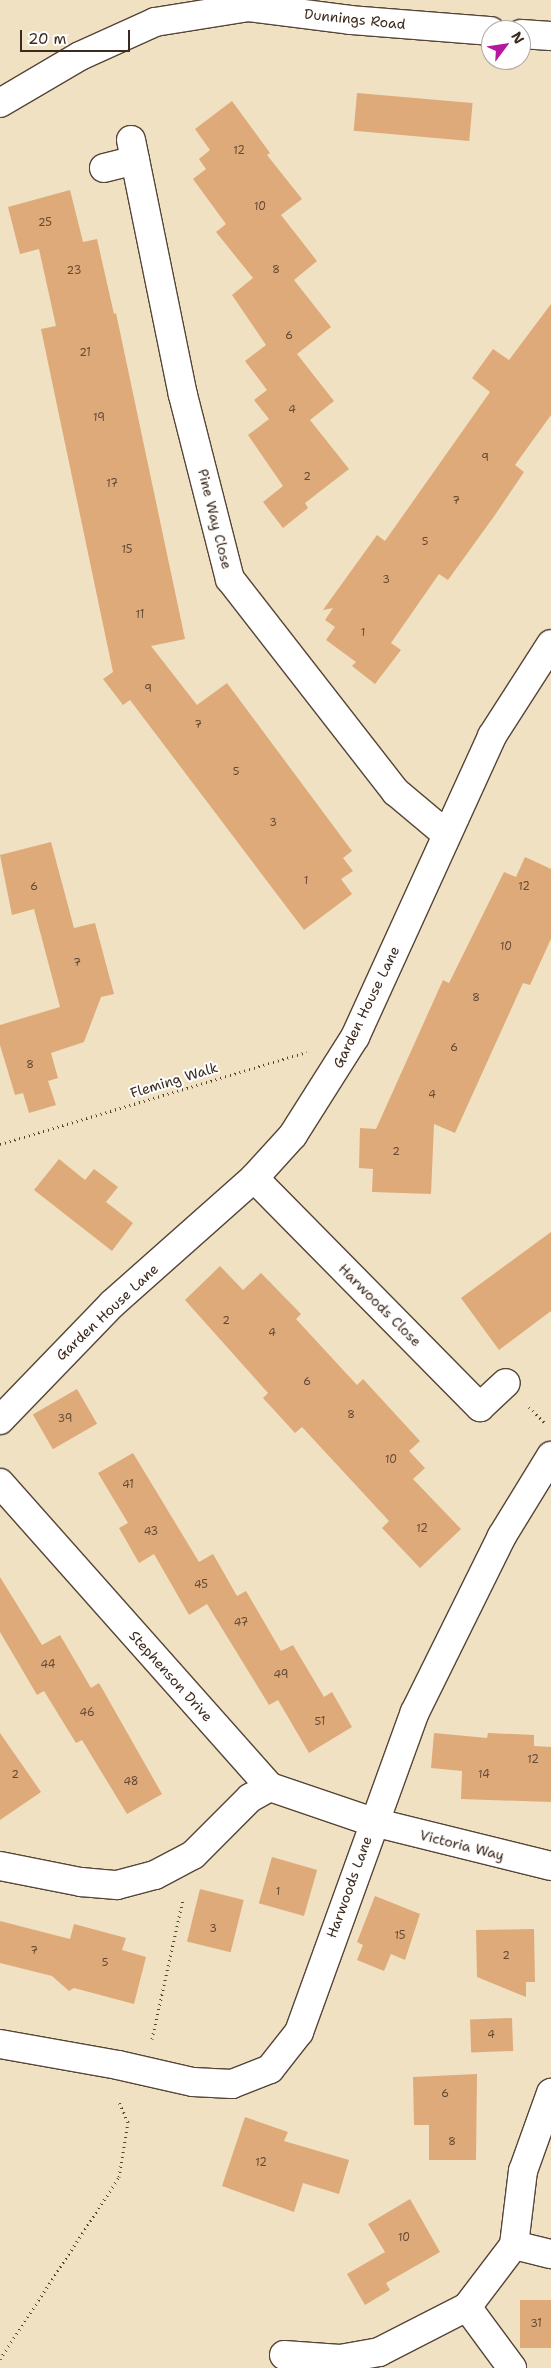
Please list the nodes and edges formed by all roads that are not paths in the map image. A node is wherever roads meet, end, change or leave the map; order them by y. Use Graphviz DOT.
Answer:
graph roads {
  1 [pos="481,30"];
  2 [pos="531,35"];
  3 [pos="551,36"];
  4 [pos="0,103"];
  5 [pos="104,168"];
  6 [pos="550,648"];
  7 [pos="446,834"];
  8 [pos="254,1178"];
  9 [pos="506,1383"];
  10 [pos="0,1420"];
  11 [pos="551,1456"];
  12 [pos="0,1483"];
  13 [pos="270,1788"];
  14 [pos="373,1822"];
  15 [pos="0,1866"];
  16 [pos="551,1866"];
  17 [pos="0,2044"];
  18 [pos="551,2093"];
  19 [pos="514,2245"];
  20 [pos="551,2254"];
  21 [pos="467,2307"];
  22 [pos="284,2355"];
  23 [pos="340,2364"];
  24 [pos="512,2368"];
  1 -- 4 [label="street, Dunnings Road"];
  2 -- 3 [label="street"];
  5 -- 7 [label="street, Pine Way Close"];
  6 -- 7 [label="street, Garden House Lane"];
  7 -- 8 [label="street, Garden House Lane"];
  8 -- 9 [label="street, Harwoods Close"];
  8 -- 10 [label="street, Garden House Lane"];
  11 -- 14 [label="street, Harwoods Lane"];
  12 -- 13 [label="street, Stephenson Drive"];
  13 -- 14 [label="street"];
  13 -- 15 [label="street"];
  14 -- 16 [label="street, Victoria Way"];
  14 -- 17 [label="street, Harwoods Lane"];
  18 -- 19 [label="street"];
  19 -- 20 [label="street"];
  19 -- 21 [label="street"];
  21 -- 23 [label="street"];
  21 -- 24 [label="street"];
  22 -- 23 [label="street"];
}
